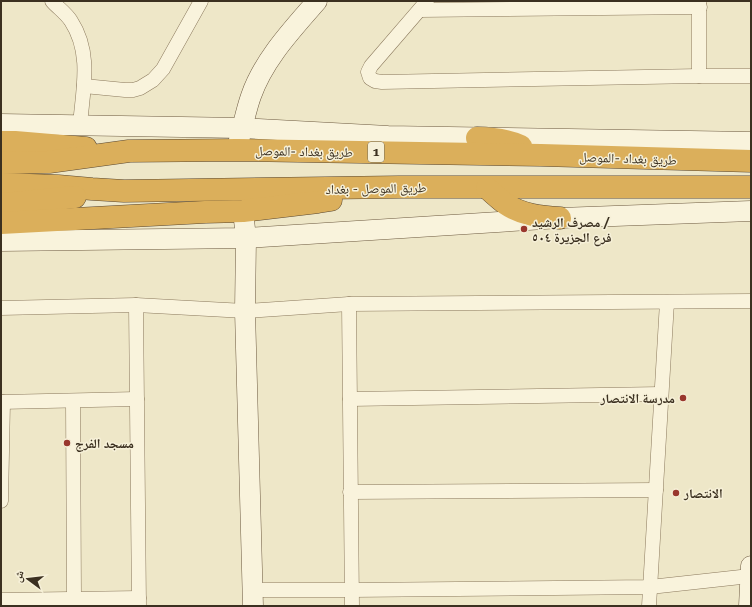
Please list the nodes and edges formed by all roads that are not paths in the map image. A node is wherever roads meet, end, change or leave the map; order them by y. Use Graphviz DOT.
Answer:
graph roads {
  1 [pos="52,1"];
  2 [pos="317,1"];
  3 [pos="198,2"];
  4 [pos="700,4"];
  5 [pos="424,5"];
  6 [pos="699,76"];
  7 [pos="751,76"];
  8 [pos="84,86"];
  9 [pos="1,124"];
  10 [pos="80,125"];
  11 [pos="242,128"];
  12 [pos="477,138"];
  13 [pos="1,142"];
  14 [pos="751,142"];
  15 [pos="237,150"];
  16 [pos="129,151"];
  17 [pos="541,155"];
  18 [pos="751,161"];
  19 [pos="1,163"];
  20 [pos="1,184"];
  21 [pos="399,187"];
  22 [pos="751,187"];
  23 [pos="486,188"];
  24 [pos="124,191"];
  25 [pos="1,204"];
  26 [pos="243,211"];
  27 [pos="751,211"];
  28 [pos="560,218"];
  29 [pos="1,223"];
  30 [pos="246,238"];
  31 [pos="1,241"];
  32 [pos="751,301"];
  33 [pos="667,302"];
  34 [pos="349,304"];
  35 [pos="136,305"];
  36 [pos="1,308"];
  37 [pos="245,311"];
  38 [pos="661,394"];
  39 [pos="137,399"];
  40 [pos="350,399"];
  41 [pos="73,401"];
  42 [pos="2,402"];
  43 [pos="656,490"];
  44 [pos="350,492"];
  45 [pos="1,501"];
  46 [pos="751,571"];
  47 [pos="650,587"];
  48 [pos="352,590"];
  49 [pos="74,598"];
  50 [pos="253,598"];
  51 [pos="1,600"];
  52 [pos="139,602"];
  53 [pos="352,606"];
  54 [pos="649,606"];
  55 [pos="750,606"];
  1 -- 8 [label="street"];
  2 -- 11 [label="main road"];
  3 -- 8 [label="street"];
  4 -- 5 [label="street"];
  4 -- 6 [label="street"];
  5 -- 6 [label="street"];
  6 -- 7 [label="street"];
  8 -- 10 [label="street"];
  9 -- 10 [label="main road"];
  10 -- 11 [label="main road"];
  11 -- 12 [label="main road"];
  11 -- 15 [label="main road"];
  12 -- 14 [label="main road"];
  12 -- 17 [label="highway"];
  13 -- 16 [label="highway"];
  15 -- 16 [label="highway, طريق بغداد -الموصل / 1"];
  15 -- 17 [label="highway, طريق بغداد -الموصل / 1"];
  16 -- 19 [label="highway, طريق بغداد -الموصل / 1"];
  17 -- 18 [label="highway, طريق بغداد -الموصل / 1"];
  20 -- 24 [label="highway, طريق الموصل - بغداد"];
  21 -- 23 [label="highway, طريق الموصل - بغداد"];
  21 -- 24 [label="highway, طريق الموصل - بغداد"];
  21 -- 26 [label="highway"];
  22 -- 23 [label="highway, طريق الموصل - بغداد"];
  23 -- 28 [label="highway"];
  24 -- 25 [label="highway"];
  26 -- 29 [label="highway"];
  26 -- 30 [label="main road"];
  27 -- 28 [label="main road"];
  28 -- 30 [label="main road"];
  30 -- 31 [label="main road"];
  30 -- 37 [label="main road"];
  32 -- 33 [label="street"];
  33 -- 34 [label="street"];
  33 -- 38 [label="street"];
  34 -- 37 [label="street"];
  34 -- 40 [label="street"];
  35 -- 36 [label="street"];
  35 -- 37 [label="street"];
  35 -- 39 [label="street"];
  37 -- 50 [label="main road"];
  38 -- 40 [label="street"];
  38 -- 43 [label="street"];
  39 -- 41 [label="street"];
  39 -- 52 [label="street"];
  40 -- 44 [label="street"];
  41 -- 42 [label="street"];
  41 -- 49 [label="street"];
  42 -- 45 [label="street"];
  43 -- 44 [label="street"];
  43 -- 47 [label="street"];
  44 -- 48 [label="street"];
  46 -- 47 [label="street"];
  46 -- 55 [label="main road"];
  47 -- 48 [label="street"];
  47 -- 54 [label="street"];
  48 -- 50 [label="street"];
  48 -- 53 [label="street"];
  49 -- 51 [label="street"];
  49 -- 52 [label="street"];
}
